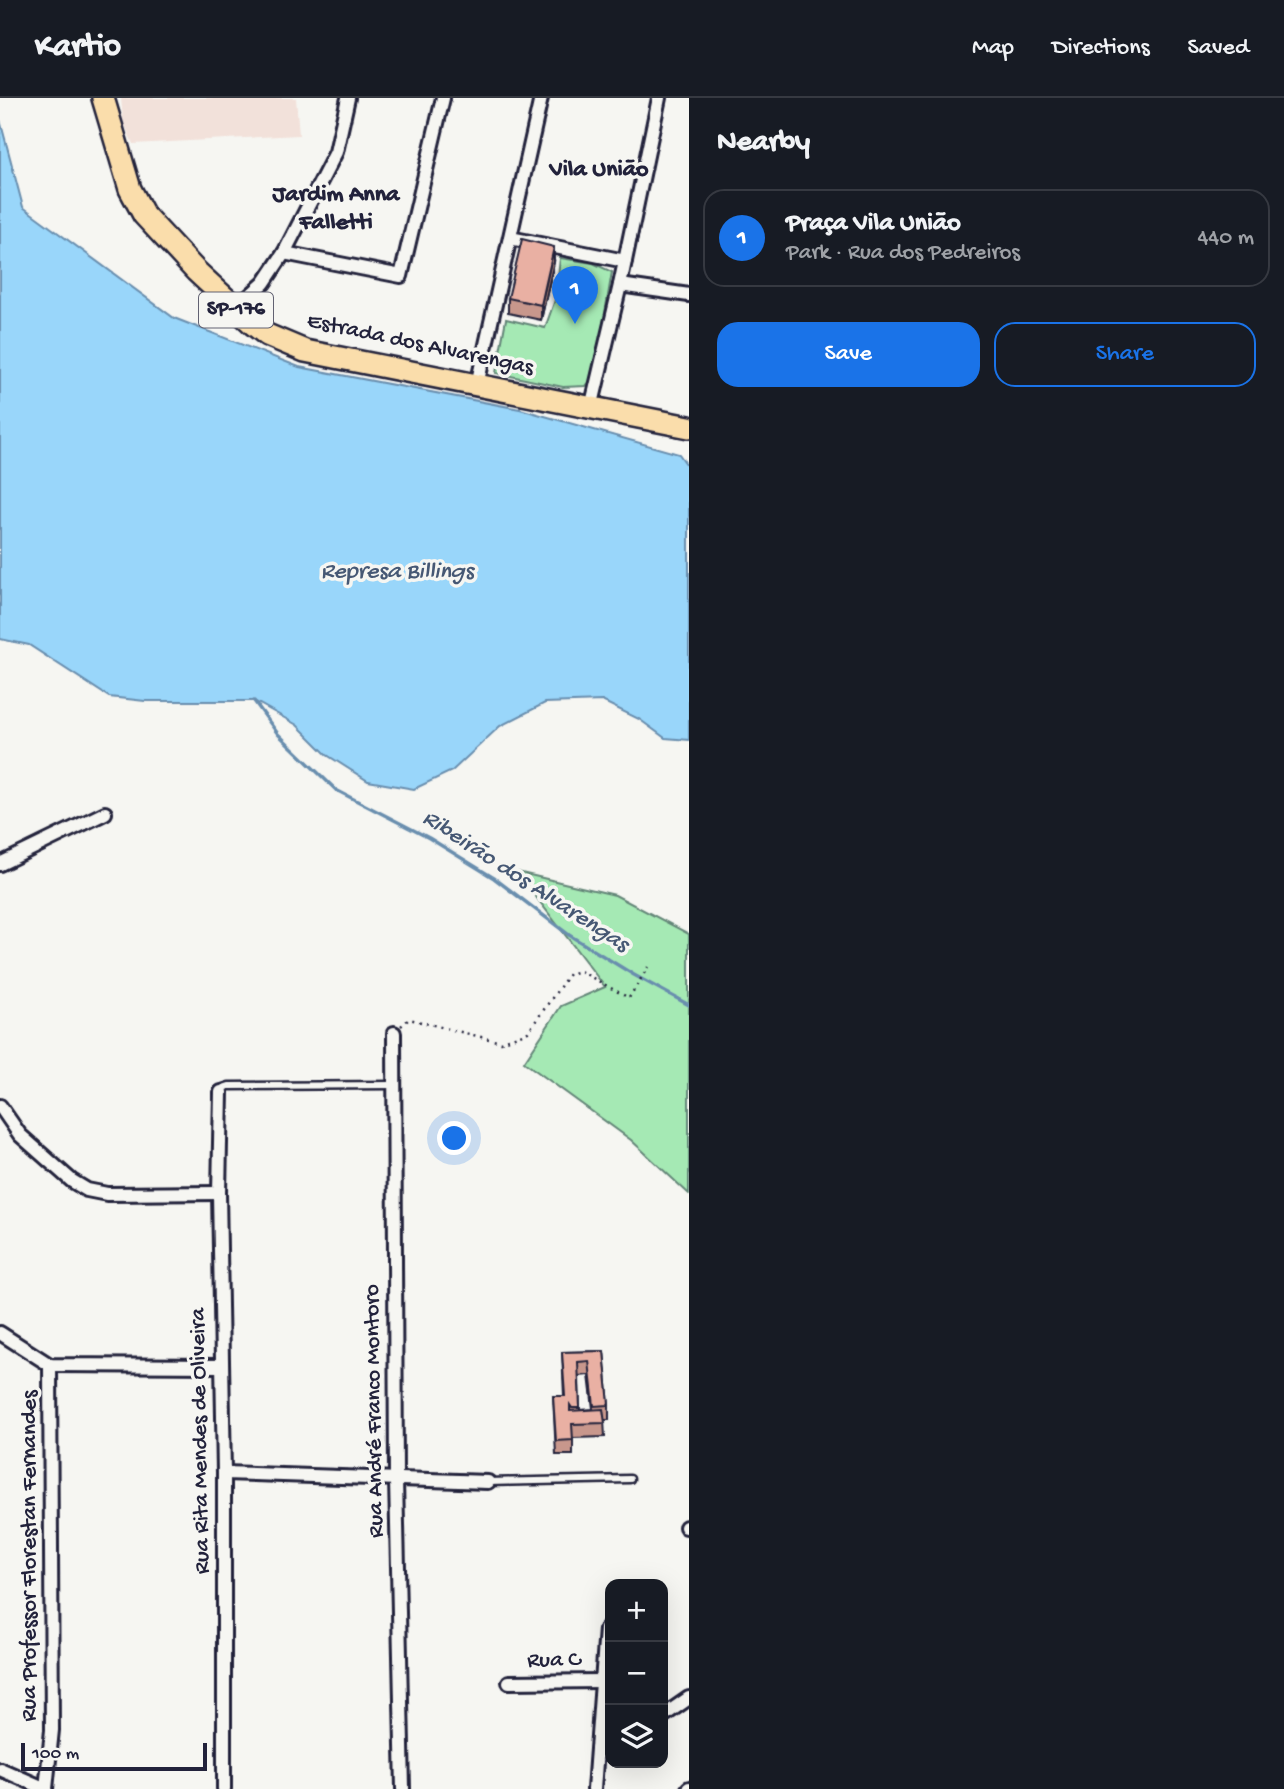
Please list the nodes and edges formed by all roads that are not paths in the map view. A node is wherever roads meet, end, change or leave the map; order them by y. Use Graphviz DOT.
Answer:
graph roads {
  1 [pos="103,98"];
  2 [pos="348,98"];
  3 [pos="443,98"];
  4 [pos="541,98"];
  5 [pos="659,98"];
  6 [pos="510,238"];
  7 [pos="284,253"];
  8 [pos="625,261"];
  9 [pos="620,285"];
  10 [pos="689,295"];
  11 [pos="236,309"];
  12 [pos="477,385"];
  13 [pos="591,408"];
  14 [pos="689,427"];
  15 [pos="105,813"];
  16 [pos="0,864"];
  17 [pos="394,1033"];
  18 [pos="394,1085"];
  19 [pos="221,1092"];
  20 [pos="0,1106"];
  21 [pos="219,1193"];
  22 [pos="0,1333"];
  23 [pos="50,1365"];
  24 [pos="222,1366"];
  25 [pos="224,1474"];
  26 [pos="630,1479"];
  27 [pos="396,1480"];
  28 [pos="488,1482"];
  29 [pos="605,1639"];
  30 [pos="601,1681"];
  31 [pos="509,1682"];
  32 [pos="689,1698"];
  33 [pos="668,1713"];
  34 [pos="604,1736"];
  35 [pos="0,1769"];
  36 [pos="46,1789"];
  37 [pos="224,1789"];
  38 [pos="403,1789"];
  39 [pos="594,1789"];
  1 -- 11 [label="main road, Estrada dos Alvarengas / SP-176"];
  2 -- 7 [label="street"];
  3 -- 7 [label="street"];
  4 -- 6 [label="street"];
  5 -- 8 [label="street"];
  6 -- 8 [label="street"];
  6 -- 12 [label="street"];
  7 -- 11 [label="street"];
  8 -- 9 [label="street"];
  9 -- 10 [label="street"];
  9 -- 13 [label="street"];
  11 -- 12 [label="main road, Estrada dos Alvarengas / SP-176"];
  12 -- 13 [label="main road, Estrada dos Alvarengas / SP-176"];
  13 -- 14 [label="main road, Estrada dos Alvarengas / SP-176"];
  15 -- 16 [label="street"];
  17 -- 18 [label="street, Rua André Franco Montoro"];
  18 -- 19 [label="lane"];
  18 -- 27 [label="street, Rua André Franco Montoro"];
  19 -- 21 [label="street, Rua Rita Mendes de Oliveira"];
  20 -- 21 [label="street"];
  21 -- 24 [label="street, Rua Rita Mendes de Oliveira"];
  22 -- 23 [label="street"];
  23 -- 24 [label="street"];
  23 -- 36 [label="street, Rua Professor Florestan Fernandes"];
  24 -- 25 [label="street, Rua Rita Mendes de Oliveira"];
  25 -- 27 [label="street"];
  25 -- 37 [label="street, Rua Rita Mendes de Oliveira"];
  26 -- 28 [label="lane"];
  27 -- 28 [label="street"];
  27 -- 38 [label="street, Rua André Franco Montoro"];
  29 -- 30 [label="street"];
  30 -- 31 [label="street, Rua C"];
  30 -- 34 [label="street"];
  32 -- 33 [label="street"];
  34 -- 39 [label="street"];
  35 -- 36 [label="street"];
}
